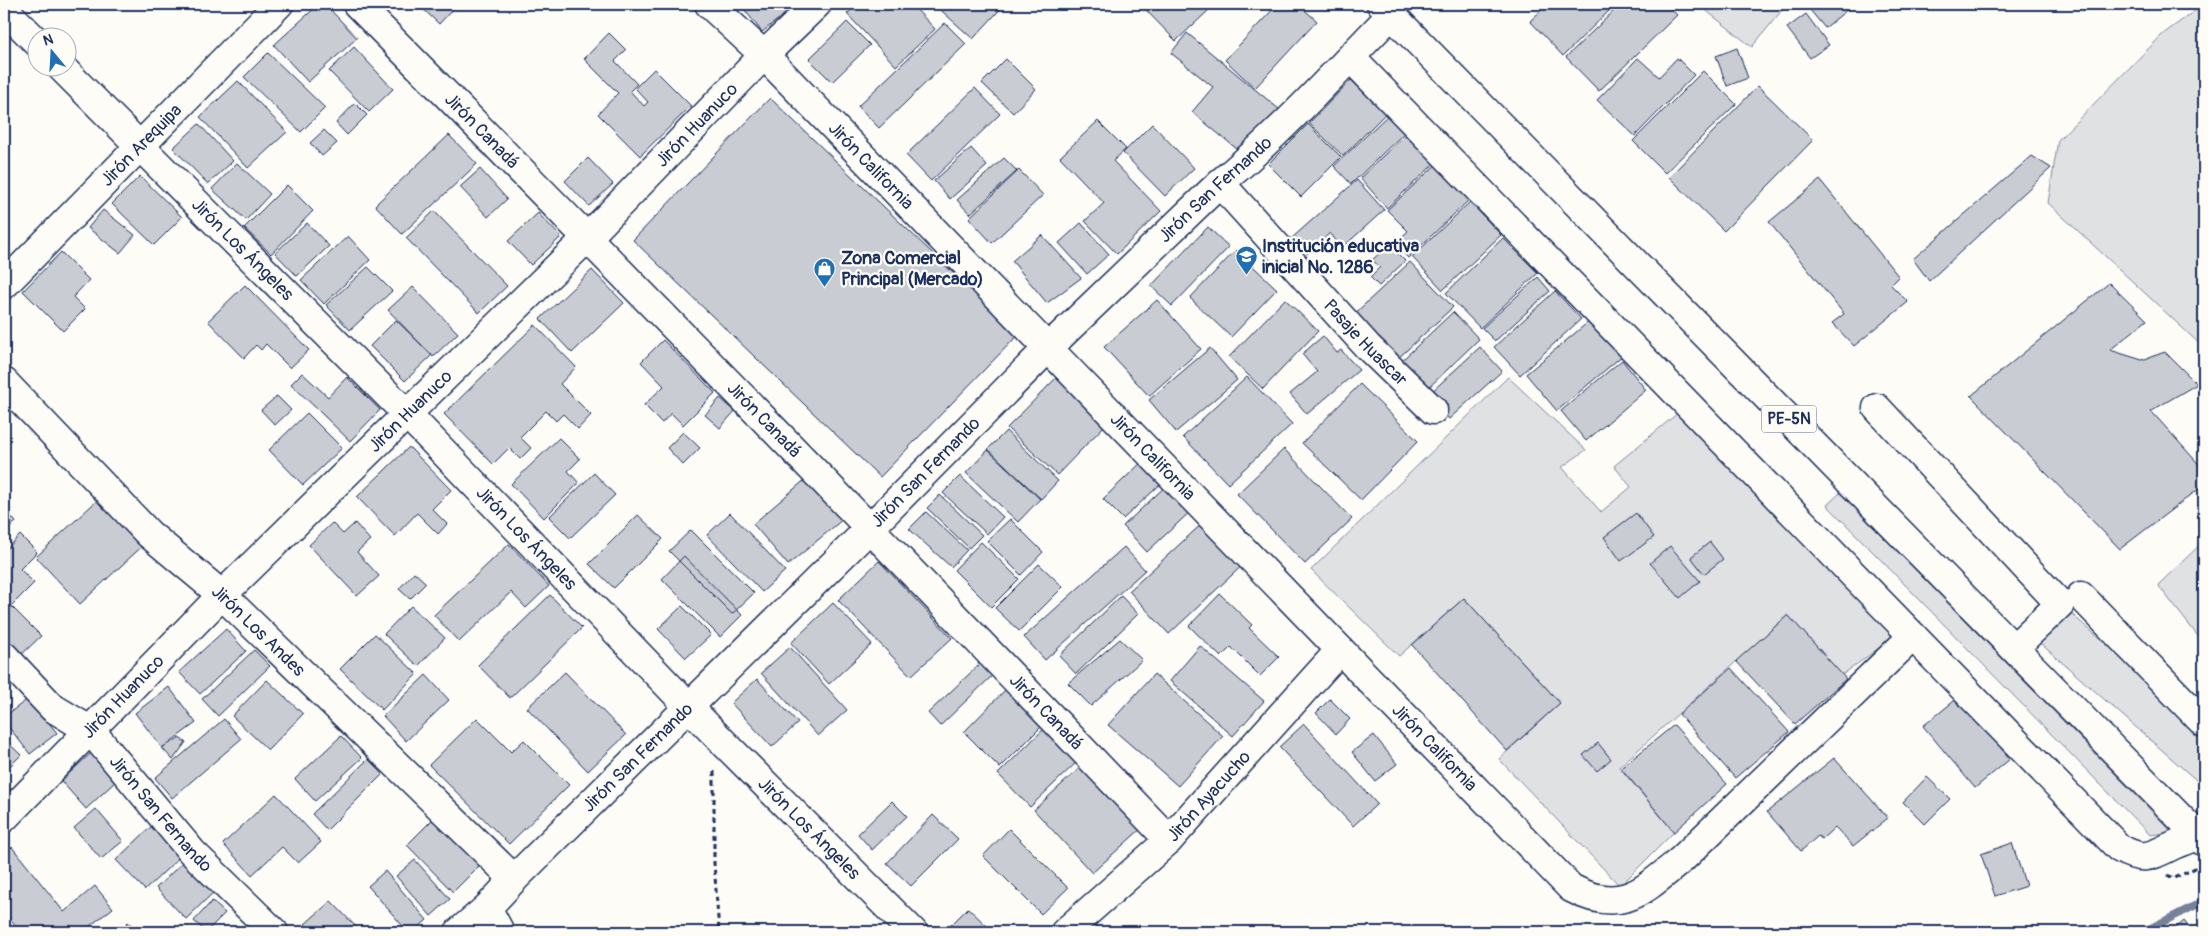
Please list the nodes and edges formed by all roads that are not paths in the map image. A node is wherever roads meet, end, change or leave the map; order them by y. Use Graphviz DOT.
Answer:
graph roads {
  1 [pos="279,4"];
  2 [pos="357,4"];
  3 [pos="709,4"];
  4 [pos="817,4"];
  5 [pos="4,9"];
  6 [pos="1386,9"];
  7 [pos="28,33"];
  8 [pos="764,55"];
  9 [pos="1351,58"];
  10 [pos="72,78"];
  11 [pos="140,145"];
  12 [pos="1220,183"];
  13 [pos="588,237"];
  14 [pos="4,285"];
  15 [pos="1047,349"];
  16 [pos="4,382"];
  17 [pos="1877,408"];
  18 [pos="1433,410"];
  19 [pos="408,415"];
  20 [pos="870,528"];
  21 [pos="222,595"];
  22 [pos="2081,596"];
  23 [pos="1913,636"];
  24 [pos="2014,648"];
  25 [pos="1340,650"];
  26 [pos="4,656"];
  27 [pos="690,706"];
  28 [pos="2204,723"];
  29 [pos="91,731"];
  30 [pos="4,818"];
  31 [pos="2202,836"];
  32 [pos="1169,840"];
  33 [pos="514,879"];
  34 [pos="487,908"];
  35 [pos="274,932"];
  36 [pos="459,932"];
  37 [pos="500,932"];
  38 [pos="913,932"];
  39 [pos="1065,932"];
  1 -- 11 [label="main road, Jirón Arequipa"];
  2 -- 13 [label="main road, Jirón Canadá"];
  3 -- 8 [label="main road, Jirón California"];
  4 -- 8 [label="main road, Jirón Huanuco"];
  5 -- 7 [label="main road"];
  6 -- 9 [label="main road, Jirón San Fernando"];
  6 -- 24 [label="main road, PE-5N"];
  8 -- 13 [label="main road, Jirón Huanuco"];
  8 -- 15 [label="main road, Jirón California"];
  9 -- 12 [label="main road, Jirón San Fernando"];
  9 -- 23 [label="main road"];
  10 -- 11 [label="main road, Jirón Los Ángeles"];
  11 -- 14 [label="main road, Jirón Arequipa"];
  11 -- 19 [label="main road, Jirón Los Ángeles"];
  12 -- 15 [label="main road, Jirón San Fernando"];
  12 -- 18 [label="main road, Pasaje Huascar"];
  13 -- 19 [label="main road, Jirón Huanuco"];
  13 -- 20 [label="main road, Jirón Canadá"];
  15 -- 20 [label="main road, Jirón San Fernando"];
  15 -- 25 [label="main road, Jirón California"];
  16 -- 21 [label="main road, Jirón Los Andes"];
  17 -- 24 [label="main road"];
  19 -- 21 [label="main road, Jirón Huanuco"];
  19 -- 27 [label="main road, Jirón Los Ángeles"];
  20 -- 27 [label="main road, Jirón San Fernando"];
  20 -- 32 [label="main road, Jirón Canadá"];
  21 -- 29 [label="main road, Jirón Huanuco"];
  21 -- 33 [label="main road, Jirón Los Andes"];
  22 -- 28 [label="main road"];
  23 -- 25 [label="main road, Jirón California"];
  23 -- 31 [label="main road"];
  24 -- 31 [label="main road, PE-5N"];
  25 -- 32 [label="main road, Jirón Ayacucho"];
  26 -- 29 [label="main road, Jirón San Fernando"];
  27 -- 33 [label="main road, Jirón San Fernando"];
  27 -- 38 [label="main road, Jirón Los Ángeles"];
  29 -- 30 [label="main road, Jirón Huanuco"];
  29 -- 35 [label="main road, Jirón San Fernando"];
  32 -- 39 [label="main road, Jirón Ayacucho"];
  33 -- 34 [label="main road, Jirón San Fernando"];
  34 -- 36 [label="main road, Jirón San Fernando"];
  34 -- 37 [label="main road"];
}
